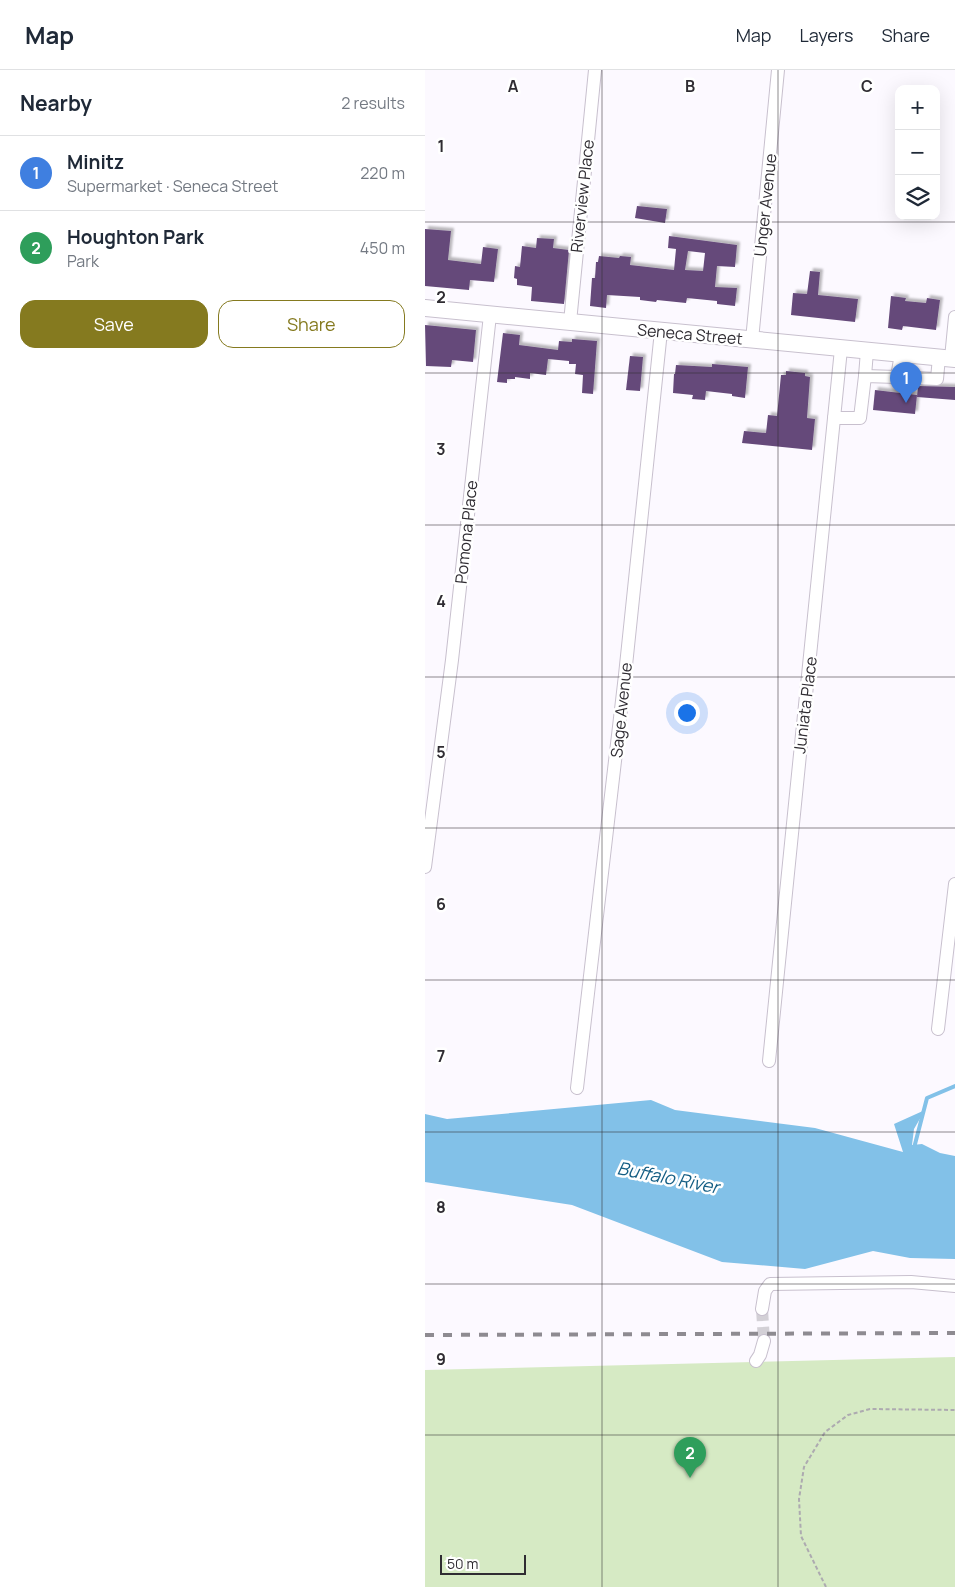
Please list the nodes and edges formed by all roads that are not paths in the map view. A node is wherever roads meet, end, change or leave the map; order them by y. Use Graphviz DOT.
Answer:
graph roads {
  1 [pos="595,70"];
  2 [pos="778,70"];
  3 [pos="425,308"];
  4 [pos="490,315"];
  5 [pos="955,317"];
  6 [pos="570,322"];
  7 [pos="661,331"];
  8 [pos="752,340"];
  9 [pos="841,349"];
  10 [pos="867,351"];
  11 [pos="901,354"];
  12 [pos="948,358"];
  13 [pos="865,376"];
  14 [pos="897,377"];
  15 [pos="834,418"];
  16 [pos="425,867"];
  17 [pos="955,884"];
  18 [pos="938,1029"];
  19 [pos="769,1061"];
  20 [pos="577,1088"];
  21 [pos="955,1286"];
  22 [pos="761,1309"];
  23 [pos="764,1341"];
  24 [pos="756,1361"];
  1 -- 6 [label="street, Riverview Place"];
  2 -- 8 [label="street, Unger Avenue"];
  3 -- 4 [label="main road, Seneca Street"];
  4 -- 6 [label="main road, Seneca Street"];
  4 -- 16 [label="street, Pomona Place"];
  5 -- 12 [label="street"];
  6 -- 7 [label="main road, Seneca Street"];
  7 -- 8 [label="main road, Seneca Street"];
  7 -- 20 [label="street, Sage Avenue"];
  8 -- 9 [label="main road, Seneca Street"];
  9 -- 10 [label="main road, Seneca Street"];
  9 -- 15 [label="street, Juniata Place"];
  10 -- 11 [label="main road, Seneca Street"];
  10 -- 13 [label="street"];
  11 -- 12 [label="main road, Seneca Street"];
  11 -- 14 [label="street"];
  12 -- 14 [label="street"];
  13 -- 14 [label="street"];
  13 -- 15 [label="street"];
  15 -- 19 [label="street, Juniata Place"];
  17 -- 18 [label="street"];
  21 -- 22 [label="street"];
  23 -- 24 [label="street"];
}
